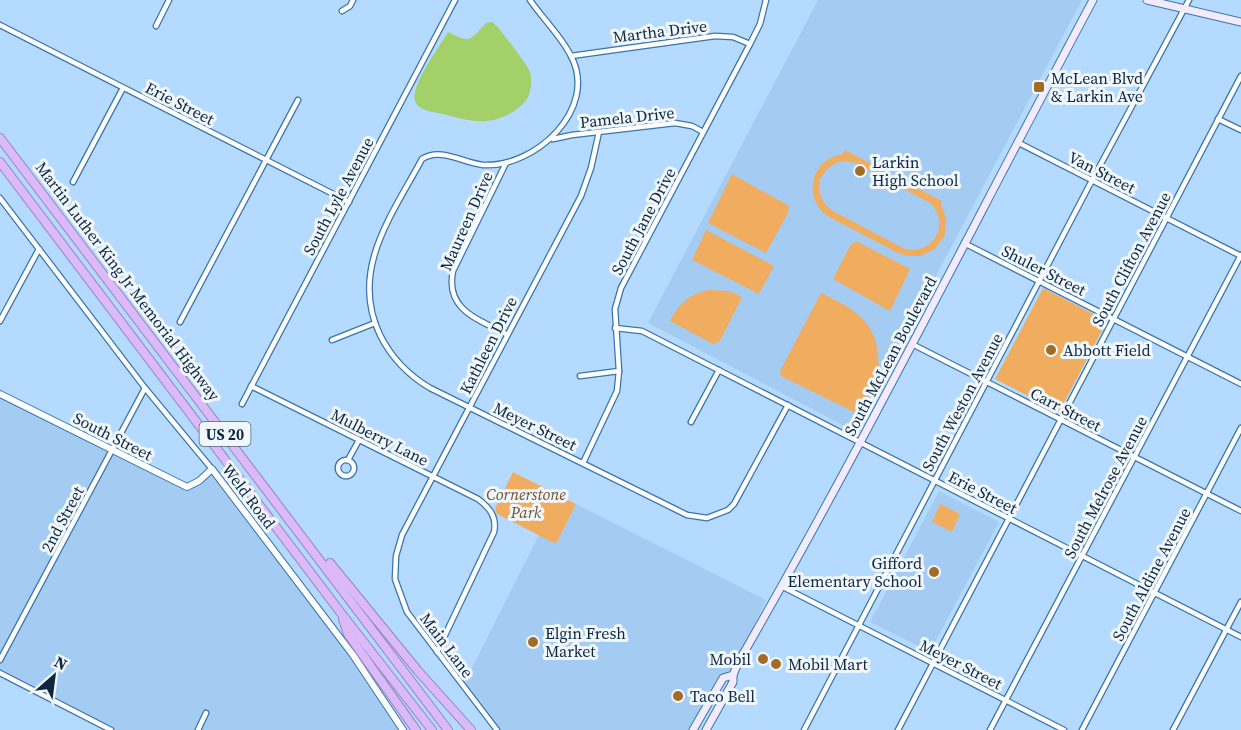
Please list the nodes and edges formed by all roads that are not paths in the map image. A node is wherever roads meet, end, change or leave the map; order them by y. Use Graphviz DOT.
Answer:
graph roads {
  1 [pos="170,0"];
  2 [pos="353,0"];
  3 [pos="455,0"];
  4 [pos="530,0"];
  5 [pos="766,0"];
  6 [pos="1093,0"];
  7 [pos="1147,0"];
  8 [pos="1189,0"];
  9 [pos="1184,9"];
  10 [pos="342,10"];
  11 [pos="1241,22"];
  12 [pos="0,25"];
  13 [pos="156,26"];
  14 [pos="750,44"];
  15 [pos="571,56"];
  16 [pos="1241,76"];
  17 [pos="123,88"];
  18 [pos="298,100"];
  19 [pos="1218,119"];
  20 [pos="1241,130"];
  21 [pos="599,132"];
  22 [pos="703,132"];
  23 [pos="0,138"];
  24 [pos="552,139"];
  25 [pos="1017,142"];
  26 [pos="266,160"];
  27 [pos="0,162"];
  28 [pos="506,163"];
  29 [pos="1092,181"];
  30 [pos="73,182"];
  31 [pos="0,198"];
  32 [pos="349,202"];
  33 [pos="1166,219"];
  34 [pos="964,243"];
  35 [pos="39,249"];
  36 [pos="1241,256"];
  37 [pos="1039,282"];
  38 [pos="1113,319"];
  39 [pos="0,321"];
  40 [pos="180,322"];
  41 [pos="375,324"];
  42 [pos="615,328"];
  43 [pos="506,334"];
  44 [pos="332,340"];
  45 [pos="912,344"];
  46 [pos="1187,357"];
  47 [pos="719,370"];
  48 [pos="619,371"];
  49 [pos="580,376"];
  50 [pos="986,382"];
  51 [pos="1241,384"];
  52 [pos="251,386"];
  53 [pos="145,388"];
  54 [pos="0,394"];
  55 [pos="242,404"];
  56 [pos="788,405"];
  57 [pos="470,407"];
  58 [pos="1062,420"];
  59 [pos="691,422"];
  60 [pos="1241,428"];
  61 [pos="360,440"];
  62 [pos="860,442"];
  63 [pos="112,450"];
  64 [pos="1134,457"];
  65 [pos="348,460"];
  66 [pos="583,463"];
  67 [pos="212,469"];
  68 [pos="432,476"];
  69 [pos="935,481"];
  70 [pos="1207,494"];
  71 [pos="1241,511"];
  72 [pos="290,519"];
  73 [pos="1009,519"];
  74 [pos="1083,556"];
  75 [pos="394,567"];
  76 [pos="783,587"];
  77 [pos="1155,593"];
  78 [pos="1241,602"];
  79 [pos="341,613"];
  80 [pos="859,625"];
  81 [pos="1227,629"];
  82 [pos="1241,637"];
  83 [pos="437,652"];
  84 [pos="0,660"];
  85 [pos="933,663"];
  86 [pos="0,673"];
  87 [pos="733,675"];
  88 [pos="1006,700"];
  89 [pos="206,713"];
  90 [pos="111,730"];
  91 [pos="198,730"];
  92 [pos="403,730"];
  93 [pos="416,730"];
  94 [pos="432,730"];
  95 [pos="448,730"];
  96 [pos="471,730"];
  97 [pos="497,730"];
  98 [pos="693,730"];
  99 [pos="706,730"];
  100 [pos="804,730"];
  101 [pos="898,730"];
  102 [pos="990,730"];
  103 [pos="1064,730"];
  104 [pos="1082,730"];
  105 [pos="1173,730"];
  1 -- 13 [label="street"];
  2 -- 10 [label="street"];
  3 -- 32 [label="street, South Lyle Avenue"];
  4 -- 15 [label="street"];
  5 -- 14 [label="street, South Jane Drive"];
  6 -- 25 [label="main road, South McLean Boulevard"];
  7 -- 9 [label="main road"];
  8 -- 9 [label="street, South Weston Avenue"];
  9 -- 11 [label="main road"];
  9 -- 29 [label="street, South Weston Avenue"];
  12 -- 17 [label="street, Erie Street"];
  14 -- 15 [label="street, Martha Drive"];
  14 -- 22 [label="street, South Jane Drive"];
  15 -- 24 [label="street"];
  16 -- 19 [label="street, South Clifton Avenue"];
  17 -- 26 [label="street, Erie Street"];
  17 -- 30 [label="street"];
  18 -- 26 [label="street"];
  19 -- 20 [label="street"];
  19 -- 33 [label="street, South Clifton Avenue"];
  21 -- 22 [label="street, Pamela Drive"];
  21 -- 24 [label="street, Pamela Drive"];
  21 -- 43 [label="street, Kathleen Drive"];
  22 -- 42 [label="street, South Jane Drive"];
  23 -- 72 [label="highway, Martin Luther King Jr Memorial Highway / US 20"];
  24 -- 28 [label="street"];
  25 -- 29 [label="street, Van Street"];
  25 -- 34 [label="main road, South McLean Boulevard"];
  26 -- 32 [label="street, Erie Street"];
  26 -- 40 [label="street"];
  27 -- 79 [label="highway, Martin Luther King Jr Memorial Highway / US 20"];
  28 -- 41 [label="street, Meyer Street"];
  28 -- 43 [label="street, Maureen Drive"];
  29 -- 33 [label="street, Van Street"];
  29 -- 37 [label="street, South Weston Avenue"];
  31 -- 35 [label="street, Weld Road"];
  32 -- 52 [label="street, South Lyle Avenue"];
  33 -- 36 [label="street, Van Street"];
  33 -- 38 [label="street, South Clifton Avenue"];
  34 -- 37 [label="street, Shuler Street"];
  34 -- 45 [label="main road, South McLean Boulevard"];
  35 -- 39 [label="street"];
  35 -- 53 [label="street, Weld Road"];
  36 -- 46 [label="street, South Melrose Avenue"];
  37 -- 38 [label="street, Shuler Street"];
  37 -- 50 [label="street, South Weston Avenue"];
  38 -- 46 [label="street, Shuler Street"];
  38 -- 58 [label="street, South Clifton Avenue"];
  41 -- 44 [label="street"];
  41 -- 57 [label="street, Meyer Street"];
  42 -- 47 [label="street, Erie Street"];
  42 -- 48 [label="street, South Jane Drive"];
  43 -- 57 [label="street, Kathleen Drive"];
  45 -- 50 [label="street, Carr Street"];
  45 -- 62 [label="main road, South McLean Boulevard"];
  46 -- 51 [label="street, Shuler Street"];
  46 -- 64 [label="street, South Melrose Avenue"];
  47 -- 56 [label="street, Erie Street"];
  47 -- 59 [label="street"];
  48 -- 49 [label="street"];
  48 -- 66 [label="street, South Jane Drive"];
  50 -- 58 [label="street, Carr Street"];
  50 -- 69 [label="street, South Weston Avenue"];
  52 -- 55 [label="street, South Lyle Avenue"];
  52 -- 61 [label="street, Mulberry Lane"];
  53 -- 63 [label="street, 2nd Street"];
  53 -- 67 [label="street, Weld Road"];
  54 -- 63 [label="street, South Street"];
  56 -- 62 [label="street, Erie Street"];
  56 -- 66 [label="street, Meyer Street"];
  57 -- 66 [label="street, Meyer Street"];
  57 -- 68 [label="street, Kathleen Drive"];
  58 -- 64 [label="street, Carr Street"];
  58 -- 73 [label="street, South Clifton Avenue"];
  60 -- 70 [label="street, South Aldine Avenue"];
  61 -- 65 [label="street"];
  61 -- 68 [label="street, Mulberry Lane"];
  62 -- 69 [label="street, Erie Street"];
  62 -- 76 [label="main road, South McLean Boulevard"];
  63 -- 67 [label="street, South Street"];
  63 -- 84 [label="street, 2nd Street"];
  64 -- 70 [label="street, Carr Street"];
  64 -- 74 [label="street, South Melrose Avenue"];
  67 -- 92 [label="street, Weld Road"];
  68 -- 75 [label="street, Kathleen Drive"];
  68 -- 83 [label="street, Mulberry Lane"];
  69 -- 73 [label="street, Erie Street"];
  69 -- 80 [label="street, South Weston Avenue"];
  70 -- 71 [label="street, Carr Street"];
  70 -- 77 [label="street, South Aldine Avenue"];
  72 -- 95 [label="highway, Martin Luther King Jr Memorial Highway / US 20"];
  72 -- 96 [label="highway"];
  73 -- 74 [label="street, Erie Street"];
  73 -- 85 [label="street, South Clifton Avenue"];
  74 -- 77 [label="street, Erie Street"];
  74 -- 88 [label="street, South Melrose Avenue"];
  75 -- 83 [label="street, Main Lane"];
  76 -- 80 [label="street, Meyer Street"];
  76 -- 87 [label="main road, South McLean Boulevard"];
  77 -- 81 [label="street, Erie Street"];
  77 -- 104 [label="street, South Aldine Avenue"];
  78 -- 81 [label="street"];
  79 -- 93 [label="highway"];
  79 -- 94 [label="highway, Martin Luther King Jr Memorial Highway / US 20"];
  80 -- 85 [label="street, Meyer Street"];
  80 -- 100 [label="street, South Weston Avenue"];
  81 -- 82 [label="street, Erie Street"];
  81 -- 105 [label="street"];
  83 -- 97 [label="street, Main Lane"];
  85 -- 88 [label="street, Meyer Street"];
  85 -- 101 [label="street, South Clifton Avenue"];
  86 -- 90 [label="street"];
  87 -- 98 [label="main road, South McLean Boulevard"];
  87 -- 99 [label="main road, South McLean Boulevard"];
  88 -- 102 [label="street, South Melrose Avenue"];
  88 -- 103 [label="street, Meyer Street"];
  89 -- 91 [label="street"];
}
